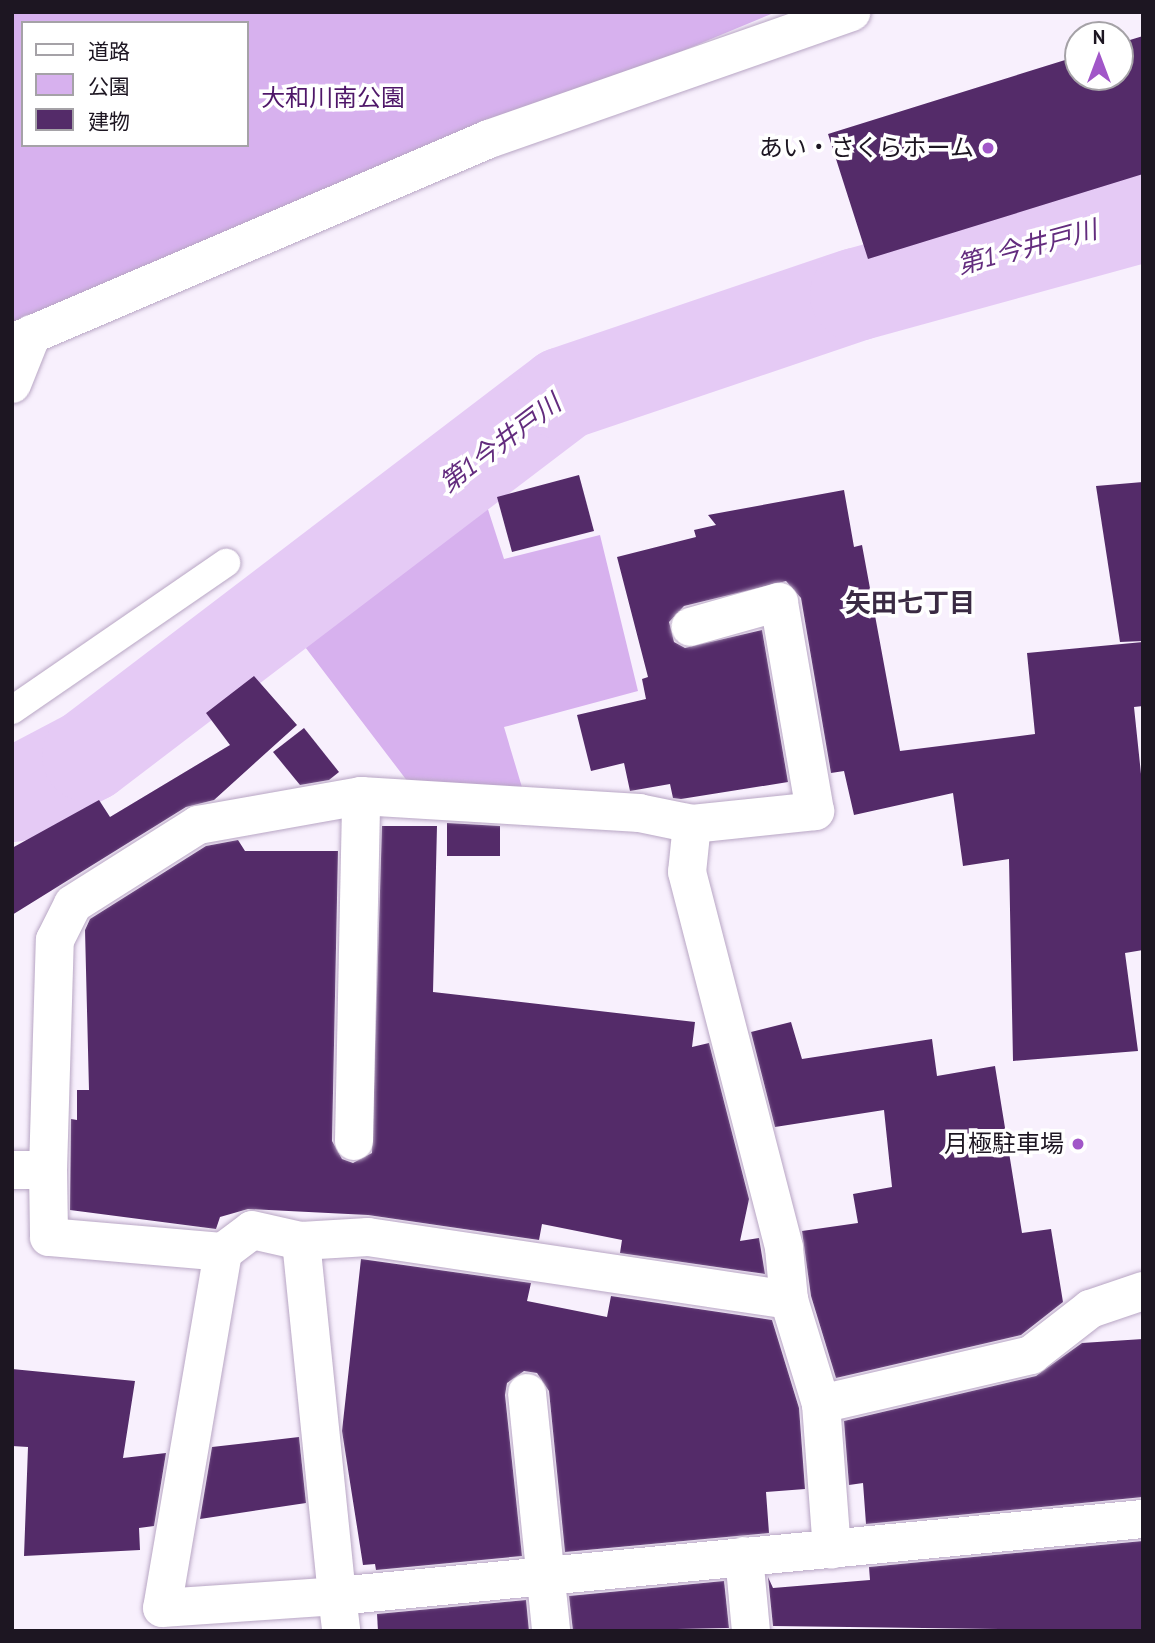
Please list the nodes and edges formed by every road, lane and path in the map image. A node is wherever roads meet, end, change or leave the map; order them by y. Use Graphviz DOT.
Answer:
graph roads {
  1 [pos="851,12"];
  2 [pos="22,339"];
  3 [pos="12,384"];
  4 [pos="226,563"];
  5 [pos="690,627"];
  6 [pos="12,710"];
  7 [pos="361,796"];
  8 [pos="692,824"];
  9 [pos="354,1142"];
  10 [pos="30,1170"];
  11 [pos="301,1241"];
  12 [pos="223,1252"];
  13 [pos="1143,1292"];
  14 [pos="789,1300"];
  15 [pos="527,1392"];
  16 [pos="821,1405"];
  17 [pos="1143,1520"];
  18 [pos="832,1550"];
  19 [pos="744,1556"];
  20 [pos="544,1578"];
  21 [pos="339,1613"];
  22 [pos="551,1631"];
  23 [pos="751,1631"];
  1 -- 2 [label="street"];
  2 -- 3 [label="street"];
  4 -- 6 [label="lane"];
  5 -- 8 [label="street"];
  7 -- 8 [label="street"];
  7 -- 9 [label="street"];
  7 -- 10 [label="street"];
  8 -- 14 [label="street"];
  10 -- 12 [label="street"];
  11 -- 12 [label="street"];
  11 -- 14 [label="street"];
  11 -- 21 [label="street"];
  12 -- 21 [label="street"];
  13 -- 16 [label="street"];
  14 -- 16 [label="street"];
  15 -- 20 [label="street"];
  16 -- 18 [label="street"];
  17 -- 18 [label="street"];
  18 -- 19 [label="street"];
  19 -- 20 [label="street"];
  19 -- 23 [label="street"];
  20 -- 21 [label="street"];
  20 -- 22 [label="street"];
}
